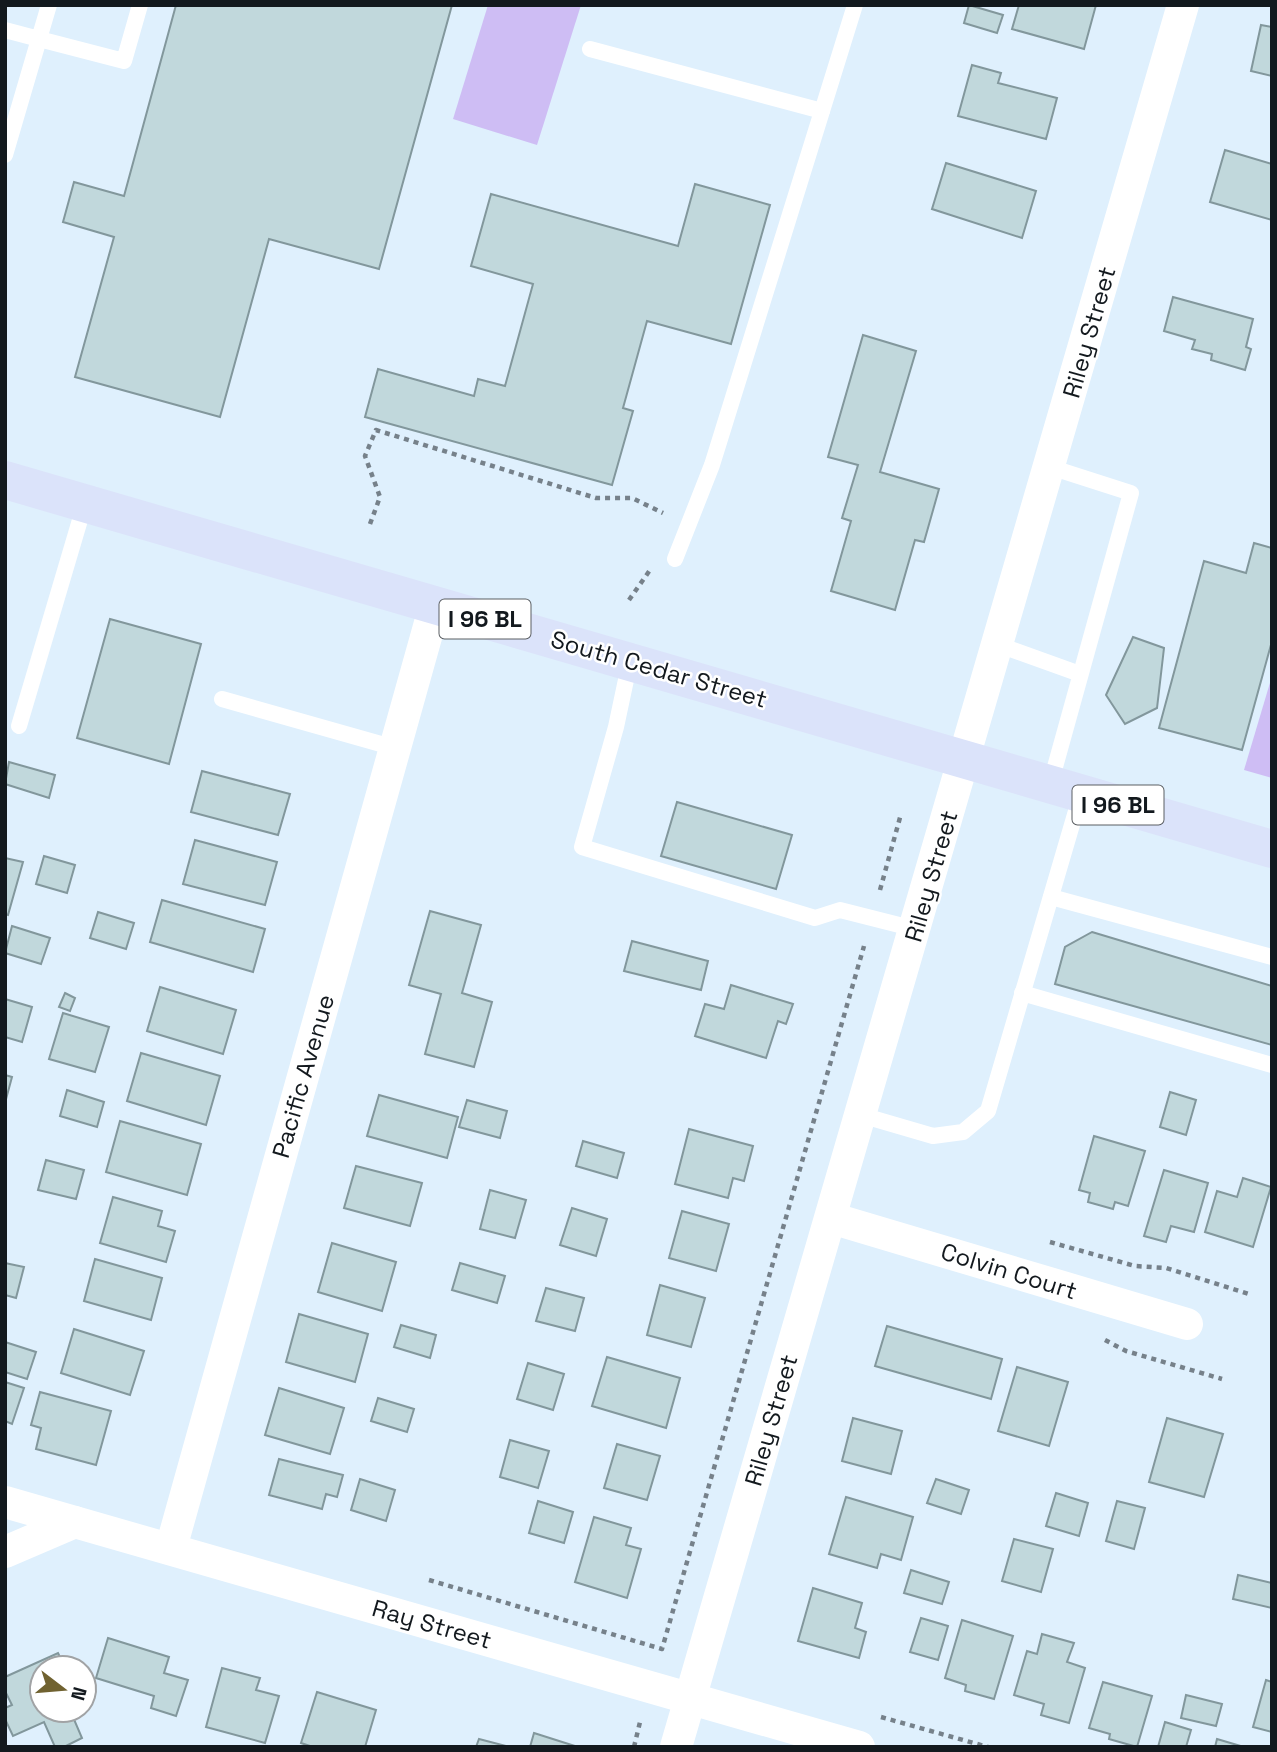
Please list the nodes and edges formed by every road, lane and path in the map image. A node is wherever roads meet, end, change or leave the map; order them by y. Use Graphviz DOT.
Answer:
graph roads {
  1 [pos="49,5"];
  2 [pos="140,5"];
  3 [pos="855,5"];
  4 [pos="1183,5"];
  5 [pos="5,30"];
  6 [pos="39,39"];
  7 [pos="590,49"];
  8 [pos="822,111"];
  9 [pos="5,155"];
  10 [pos="1050,467"];
  11 [pos="5,480"];
  12 [pos="85,503"];
  13 [pos="665,517"];
  14 [pos="370,524"];
  15 [pos="655,558"];
  16 [pos="676,559"];
  17 [pos="629,600"];
  18 [pos="435,605"];
  19 [pos="999,645"];
  20 [pos="629,661"];
  21 [pos="1080,674"];
  22 [pos="222,699"];
  23 [pos="19,726"];
  24 [pos="394,748"];
  25 [pos="965,758"];
  26 [pos="1065,790"];
  27 [pos="901,814"];
  28 [pos="1272,849"];
  29 [pos="1051,897"];
  30 [pos="872,918"];
  31 [pos="915,929"];
  32 [pos="1272,957"];
  33 [pos="1023,993"];
  34 [pos="1272,1065"];
  35 [pos="861,1115"];
  36 [pos="831,1218"];
  37 [pos="1187,1324"];
  38 [pos="1100,1338"];
  39 [pos="1222,1379"];
  40 [pos="5,1502"];
  41 [pos="75,1522"];
  42 [pos="171,1548"];
  43 [pos="5,1552"];
  44 [pos="429,1580"];
  45 [pos="690,1698"];
  46 [pos="868,1713"];
  47 [pos="676,1747"];
  48 [pos="859,1747"];
  49 [pos="988,1747"];
  1 -- 6 [label="lane"];
  2 -- 6 [label="lane"];
  3 -- 8 [label="lane"];
  4 -- 10 [label="street, Riley Street"];
  5 -- 6 [label="lane"];
  6 -- 9 [label="lane"];
  7 -- 8 [label="lane"];
  8 -- 16 [label="lane"];
  10 -- 19 [label="street, Riley Street"];
  10 -- 21 [label="lane"];
  11 -- 12 [label="main road, South Cedar Street / I 96 BL"];
  12 -- 18 [label="main road, South Cedar Street / I 96 BL"];
  12 -- 23 [label="lane"];
  13 -- 14 [label="path"];
  15 -- 17 [label="path"];
  18 -- 20 [label="main road, South Cedar Street / I 96 BL"];
  18 -- 24 [label="street, Pacific Avenue"];
  19 -- 21 [label="lane"];
  19 -- 25 [label="street, Riley Street"];
  20 -- 25 [label="main road, South Cedar Street / I 96 BL"];
  20 -- 30 [label="lane"];
  21 -- 26 [label="lane"];
  22 -- 24 [label="lane"];
  24 -- 42 [label="street, Pacific Avenue"];
  25 -- 26 [label="main road, South Cedar Street / I 96 BL"];
  25 -- 31 [label="street, Riley Street"];
  26 -- 28 [label="main road, South Cedar Street / I 96 BL"];
  26 -- 29 [label="lane"];
  27 -- 30 [label="path"];
  29 -- 32 [label="lane"];
  29 -- 33 [label="lane"];
  30 -- 31 [label="lane"];
  30 -- 44 [label="path"];
  31 -- 35 [label="street, Riley Street"];
  33 -- 34 [label="lane"];
  33 -- 35 [label="lane"];
  35 -- 36 [label="street, Riley Street"];
  36 -- 37 [label="street, Colvin Court"];
  36 -- 45 [label="street, Riley Street"];
  38 -- 39 [label="path"];
  40 -- 41 [label="street, Ray Street"];
  41 -- 42 [label="street, Ray Street"];
  41 -- 43 [label="street"];
  42 -- 45 [label="street, Ray Street"];
  45 -- 47 [label="street, Riley Street"];
  45 -- 48 [label="street, Ray Street"];
  46 -- 49 [label="path"];
}
